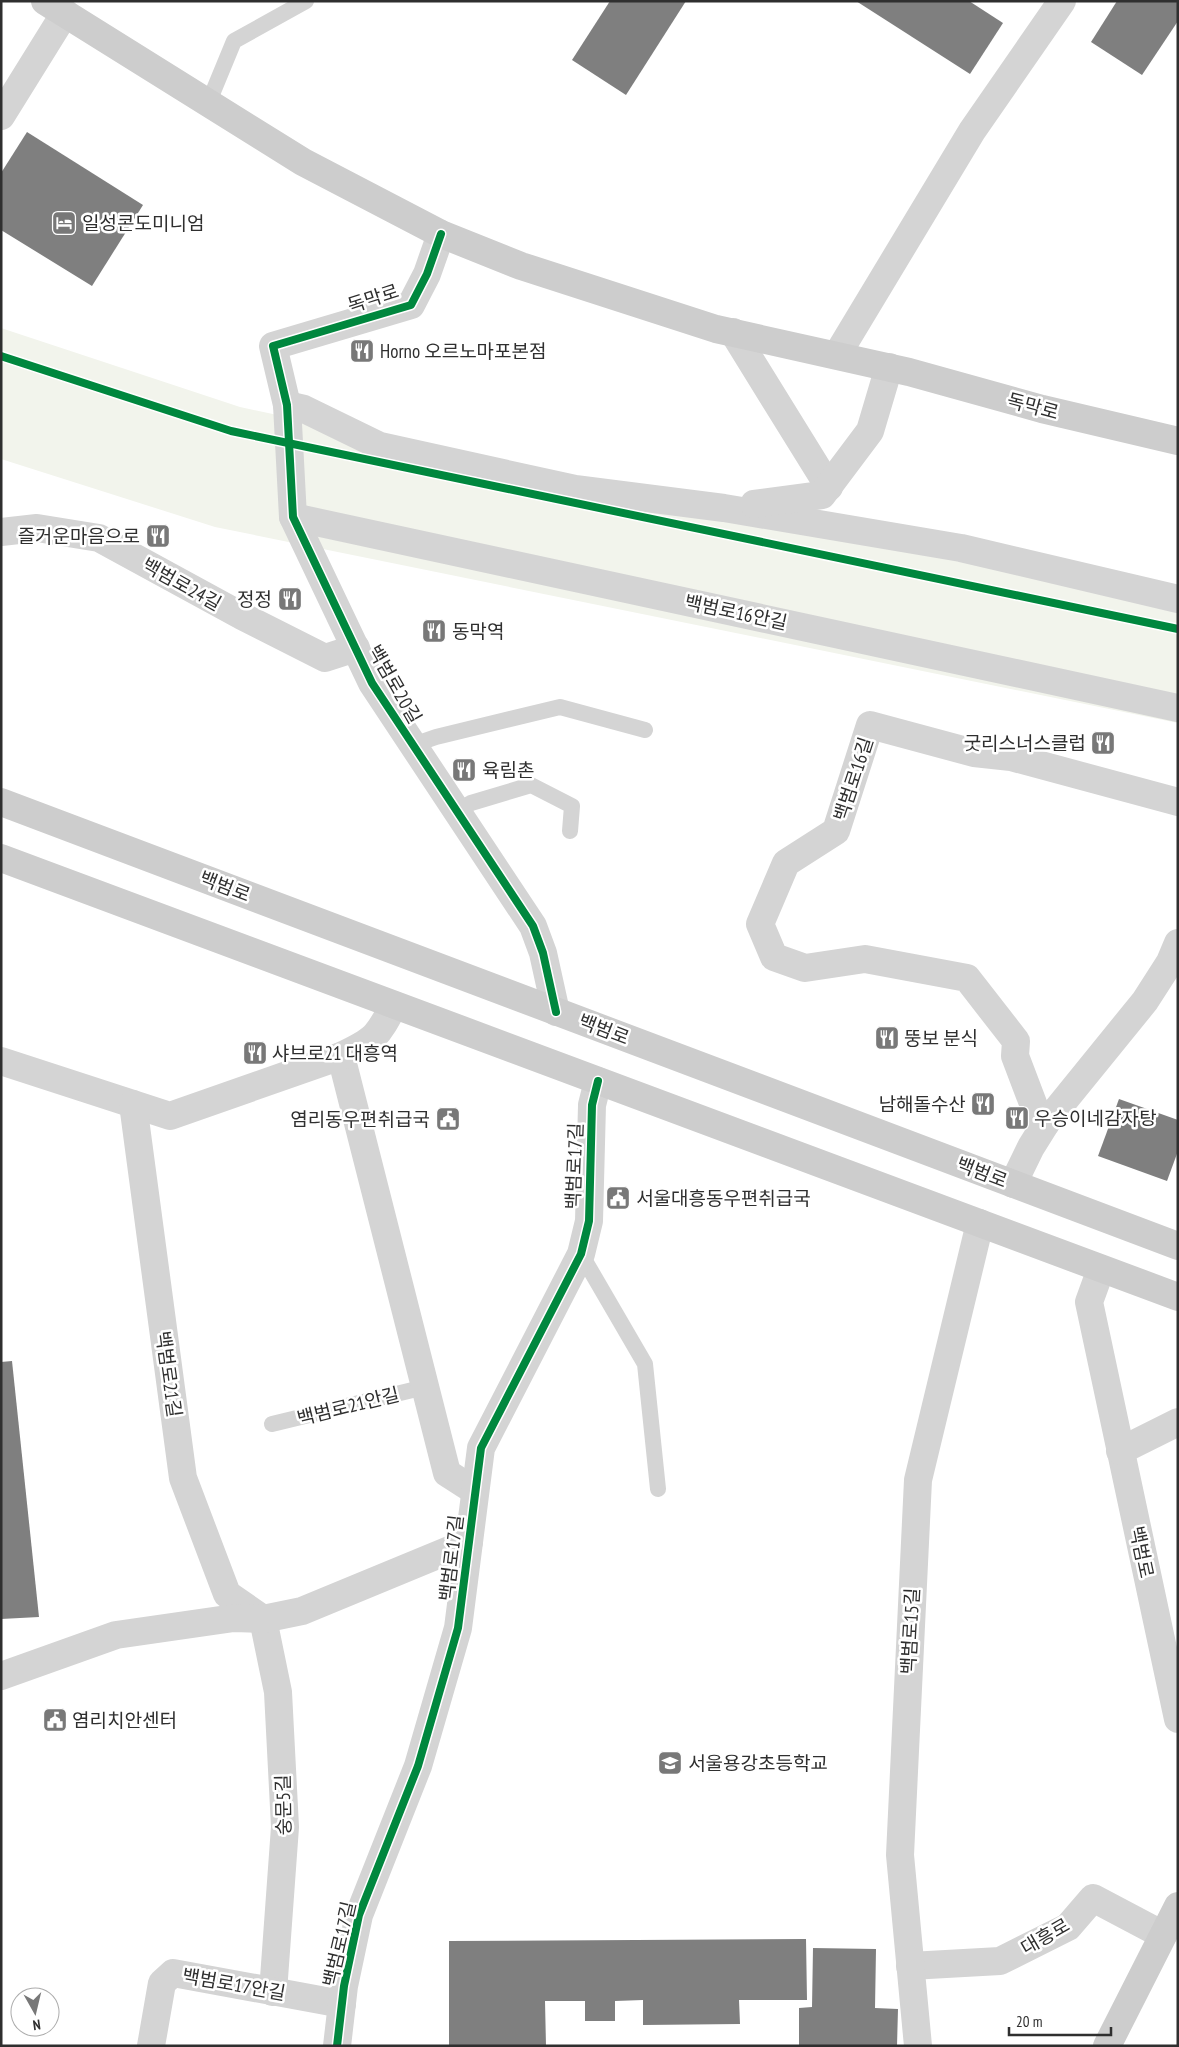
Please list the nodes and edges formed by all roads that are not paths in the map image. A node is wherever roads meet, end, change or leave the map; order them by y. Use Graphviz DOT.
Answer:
graph roads {
  1 [pos="306,1"];
  2 [pos="1062,1"];
  3 [pos="55,7"];
  4 [pos="208,104"];
  5 [pos="1,116"];
  6 [pos="441,234"];
  7 [pos="733,332"];
  8 [pos="273,346"];
  9 [pos="837,355"];
  10 [pos="889,367"];
  11 [pos="287,405"];
  12 [pos="1178,441"];
  13 [pos="829,486"];
  14 [pos="724,508"];
  15 [pos="294,517"];
  16 [pos="1,532"];
  17 [pos="1178,599"];
  18 [pos="356,648"];
  19 [pos="1178,708"];
  20 [pos="645,730"];
  21 [pos="413,745"];
  22 [pos="1,802"];
  23 [pos="1178,802"];
  24 [pos="457,811"];
  25 [pos="570,831"];
  26 [pos="1,858"];
  27 [pos="1175,957"];
  28 [pos="394,1005"];
  29 [pos="556,1012"];
  30 [pos="341,1056"];
  31 [pos="1,1060"];
  32 [pos="598,1081"];
  33 [pos="133,1104"];
  34 [pos="1046,1123"];
  35 [pos="1013,1184"];
  36 [pos="980,1223"];
  37 [pos="1178,1246"];
  38 [pos="581,1254"];
  39 [pos="1101,1269"];
  40 [pos="1178,1297"];
  41 [pos="425,1387"];
  42 [pos="1178,1422"];
  43 [pos="272,1424"];
  44 [pos="1120,1450"];
  45 [pos="658,1489"];
  46 [pos="476,1491"];
  47 [pos="469,1542"];
  48 [pos="263,1619"];
  49 [pos="1,1676"];
  50 [pos="1178,1719"];
  51 [pos="1178,1906"];
  52 [pos="1163,1935"];
  53 [pos="910,1966"];
  54 [pos="273,1992"];
  55 [pos="342,2004"];
  56 [pos="151,2046"];
  57 [pos="337,2046"];
  58 [pos="918,2046"];
  59 [pos="1106,2046"];
  1 -- 4 [label="lane"];
  2 -- 9 [label="street"];
  3 -- 4 [label="main road, 독막로"];
  3 -- 5 [label="street"];
  4 -- 6 [label="main road, 독막로"];
  6 -- 7 [label="main road, 독막로"];
  6 -- 8 [label="street, 독막로"];
  7 -- 9 [label="main road, 독막로"];
  7 -- 13 [label="street"];
  8 -- 11 [label="street, 백범로20길"];
  9 -- 10 [label="main road, 독막로"];
  10 -- 12 [label="main road, 독막로"];
  10 -- 13 [label="street"];
  11 -- 14 [label="street"];
  11 -- 15 [label="street, 백범로20길"];
  13 -- 14 [label="street"];
  14 -- 17 [label="street"];
  15 -- 18 [label="street, 백범로20길"];
  15 -- 19 [label="street, 백범로16안길"];
  16 -- 18 [label="street, 백범로24길"];
  18 -- 21 [label="street, 백범로20길"];
  20 -- 21 [label="lane, 백범로20길"];
  21 -- 24 [label="street, 백범로20길"];
  22 -- 29 [label="main road, 백범로"];
  23 -- 34 [label="street, 백범로16길"];
  24 -- 25 [label="lane"];
  24 -- 29 [label="street, 백범로20길"];
  26 -- 28 [label="main road"];
  27 -- 34 [label="street"];
  28 -- 30 [label="street"];
  28 -- 32 [label="main road"];
  29 -- 35 [label="main road, 백범로"];
  30 -- 33 [label="street"];
  30 -- 41 [label="street"];
  31 -- 33 [label="street"];
  32 -- 36 [label="main road"];
  32 -- 38 [label="street, 백범로17길"];
  33 -- 48 [label="street, 백범로21길"];
  34 -- 35 [label="street"];
  35 -- 37 [label="main road, 백범로"];
  36 -- 39 [label="main road"];
  36 -- 53 [label="street, 백범로15길"];
  38 -- 45 [label="lane"];
  38 -- 46 [label="street, 백범로17길"];
  39 -- 40 [label="main road"];
  39 -- 44 [label="street, 백범로"];
  41 -- 43 [label="lane, 백범로21안길"];
  41 -- 46 [label="street"];
  42 -- 44 [label="street"];
  44 -- 50 [label="street, 백범로"];
  46 -- 47 [label="street, 백범로17길"];
  47 -- 48 [label="street"];
  47 -- 55 [label="street, 백범로17길"];
  48 -- 49 [label="street"];
  48 -- 54 [label="street, 숭문5길"];
  51 -- 52 [label="main road"];
  52 -- 53 [label="street, 대흥로"];
  52 -- 59 [label="main road"];
  53 -- 58 [label="street, 백범로15길"];
  54 -- 55 [label="street, 백범로17안길"];
  54 -- 56 [label="street, 백범로17안길"];
  55 -- 57 [label="street, 백범로17길"];
}
